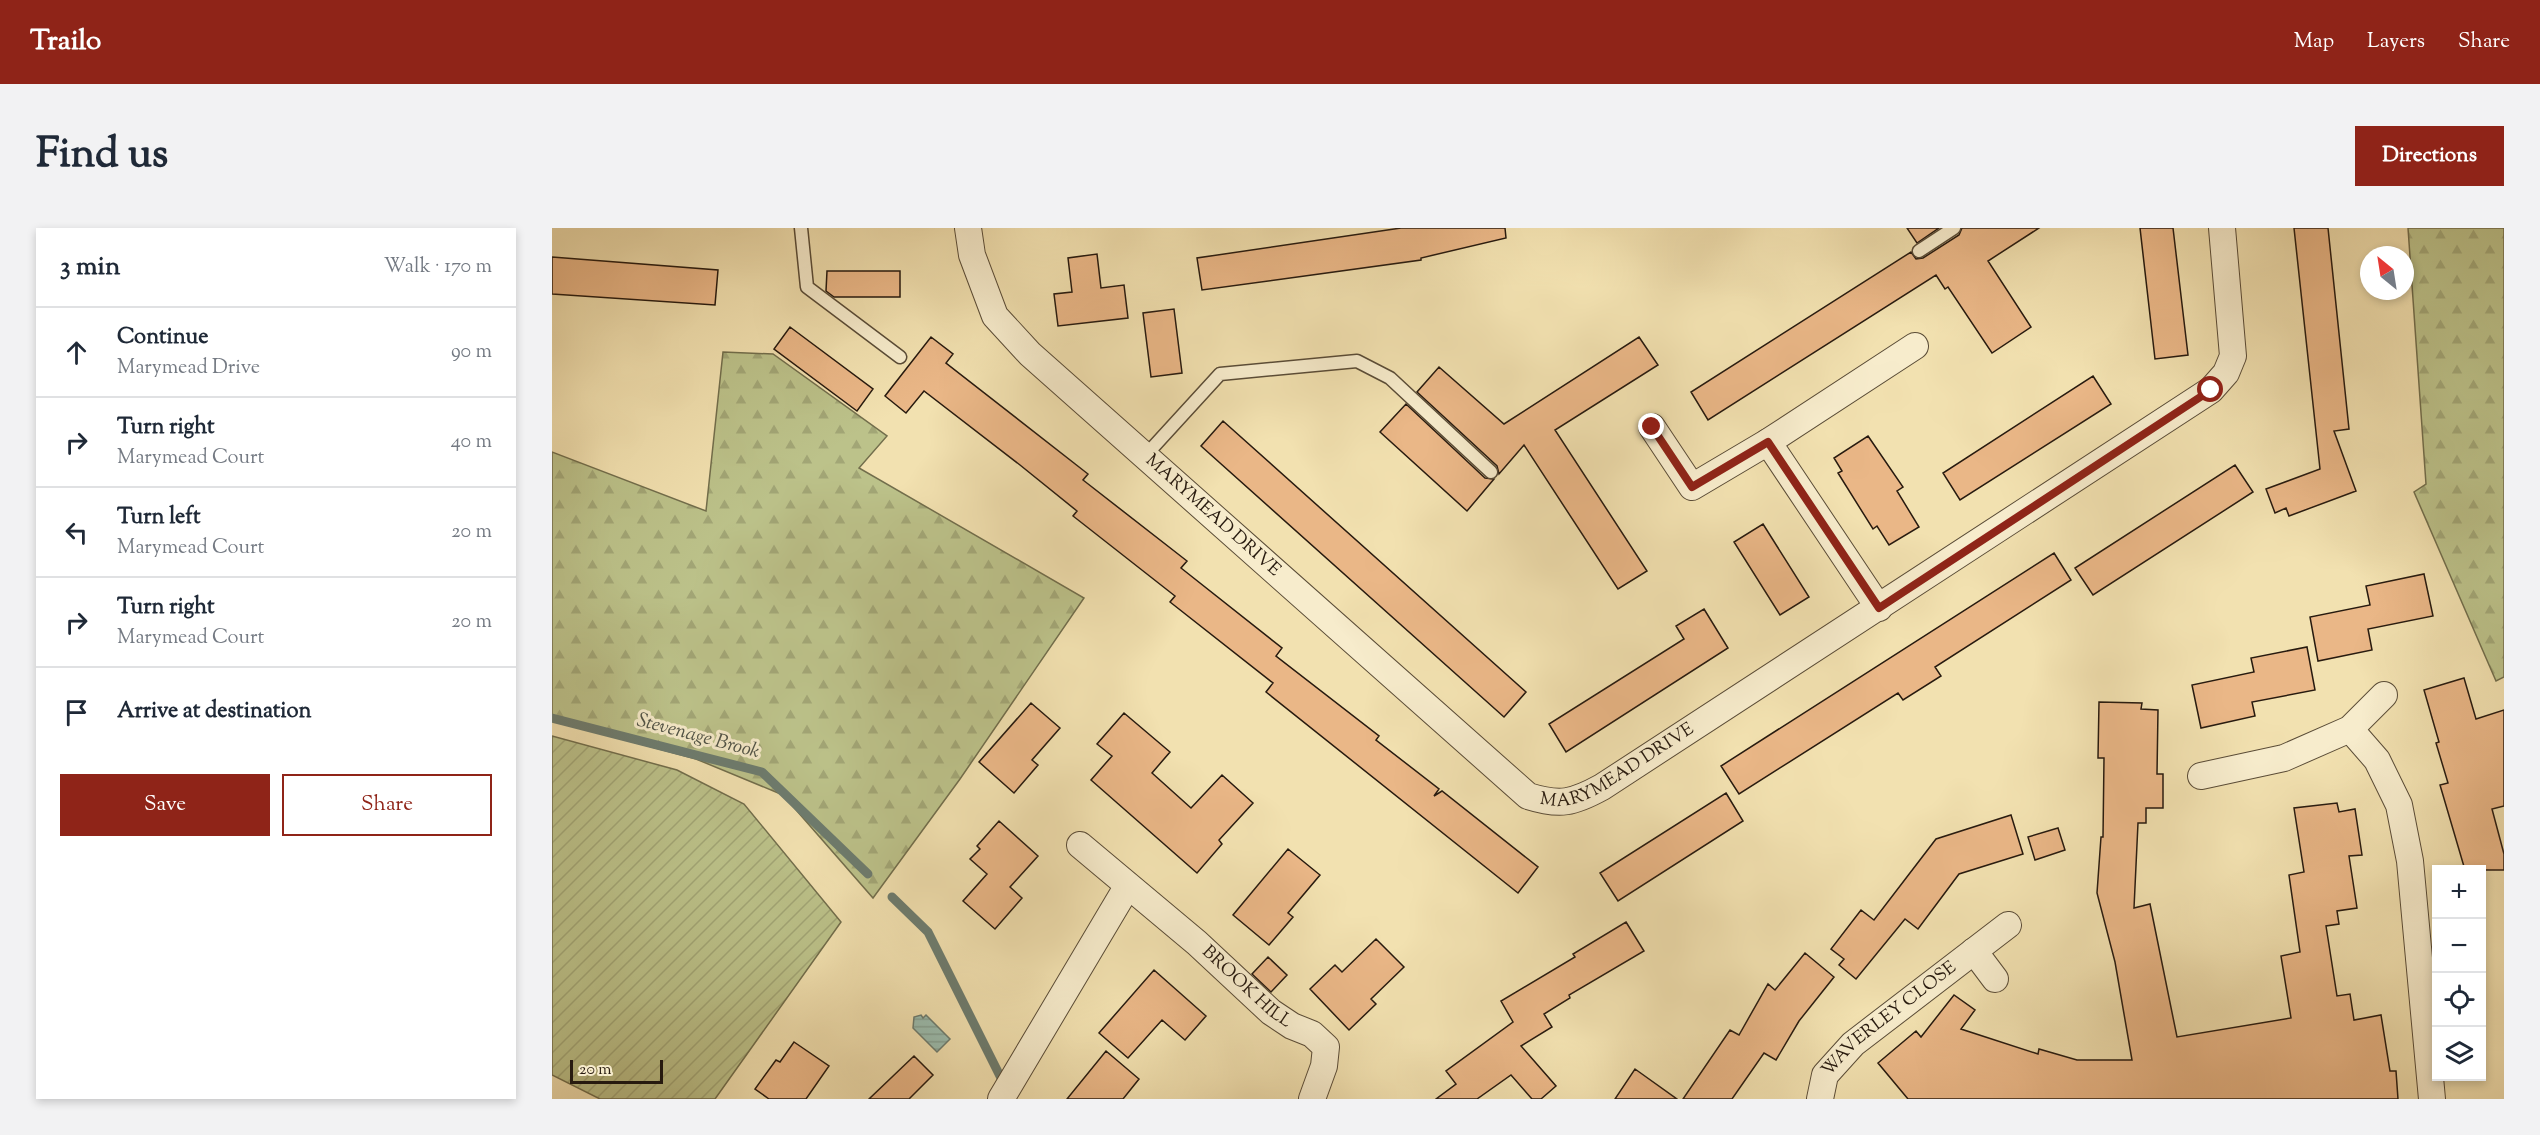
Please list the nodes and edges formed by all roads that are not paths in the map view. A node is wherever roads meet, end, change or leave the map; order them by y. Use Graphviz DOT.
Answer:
graph roads {
  1 [pos="801,228"];
  2 [pos="968,228"];
  3 [pos="1954,228"];
  4 [pos="2222,228"];
  5 [pos="1919,251"];
  6 [pos="1915,346"];
  7 [pos="900,357"];
  8 [pos="1652,427"];
  9 [pos="1768,442"];
  10 [pos="1145,456"];
  11 [pos="1491,472"];
  12 [pos="1879,608"];
  13 [pos="2384,695"];
  14 [pos="2350,729"];
  15 [pos="2201,776"];
  16 [pos="1080,845"];
  17 [pos="1127,887"];
  18 [pos="2008,925"];
  19 [pos="1974,951"];
  20 [pos="1995,979"];
  21 [pos="1001,1099"];
  22 [pos="1312,1099"];
  23 [pos="1820,1099"];
  24 [pos="2432,1099"];
  1 -- 7 [label="lane"];
  2 -- 10 [label="street, MARYMEAD DRIVE"];
  3 -- 5 [label="lane"];
  4 -- 12 [label="street, MARYMEAD DRIVE"];
  6 -- 9 [label="street"];
  8 -- 9 [label="street"];
  9 -- 12 [label="street"];
  10 -- 11 [label="lane"];
  10 -- 12 [label="street, MARYMEAD DRIVE"];
  13 -- 14 [label="street"];
  14 -- 15 [label="street"];
  14 -- 24 [label="street"];
  16 -- 17 [label="street, BROOK HILL"];
  17 -- 21 [label="street"];
  17 -- 22 [label="street, BROOK HILL"];
  18 -- 19 [label="street, WAVERLEY CLOSE"];
  19 -- 20 [label="street, WAVERLEY CLOSE"];
  19 -- 23 [label="street, WAVERLEY CLOSE"];
}
